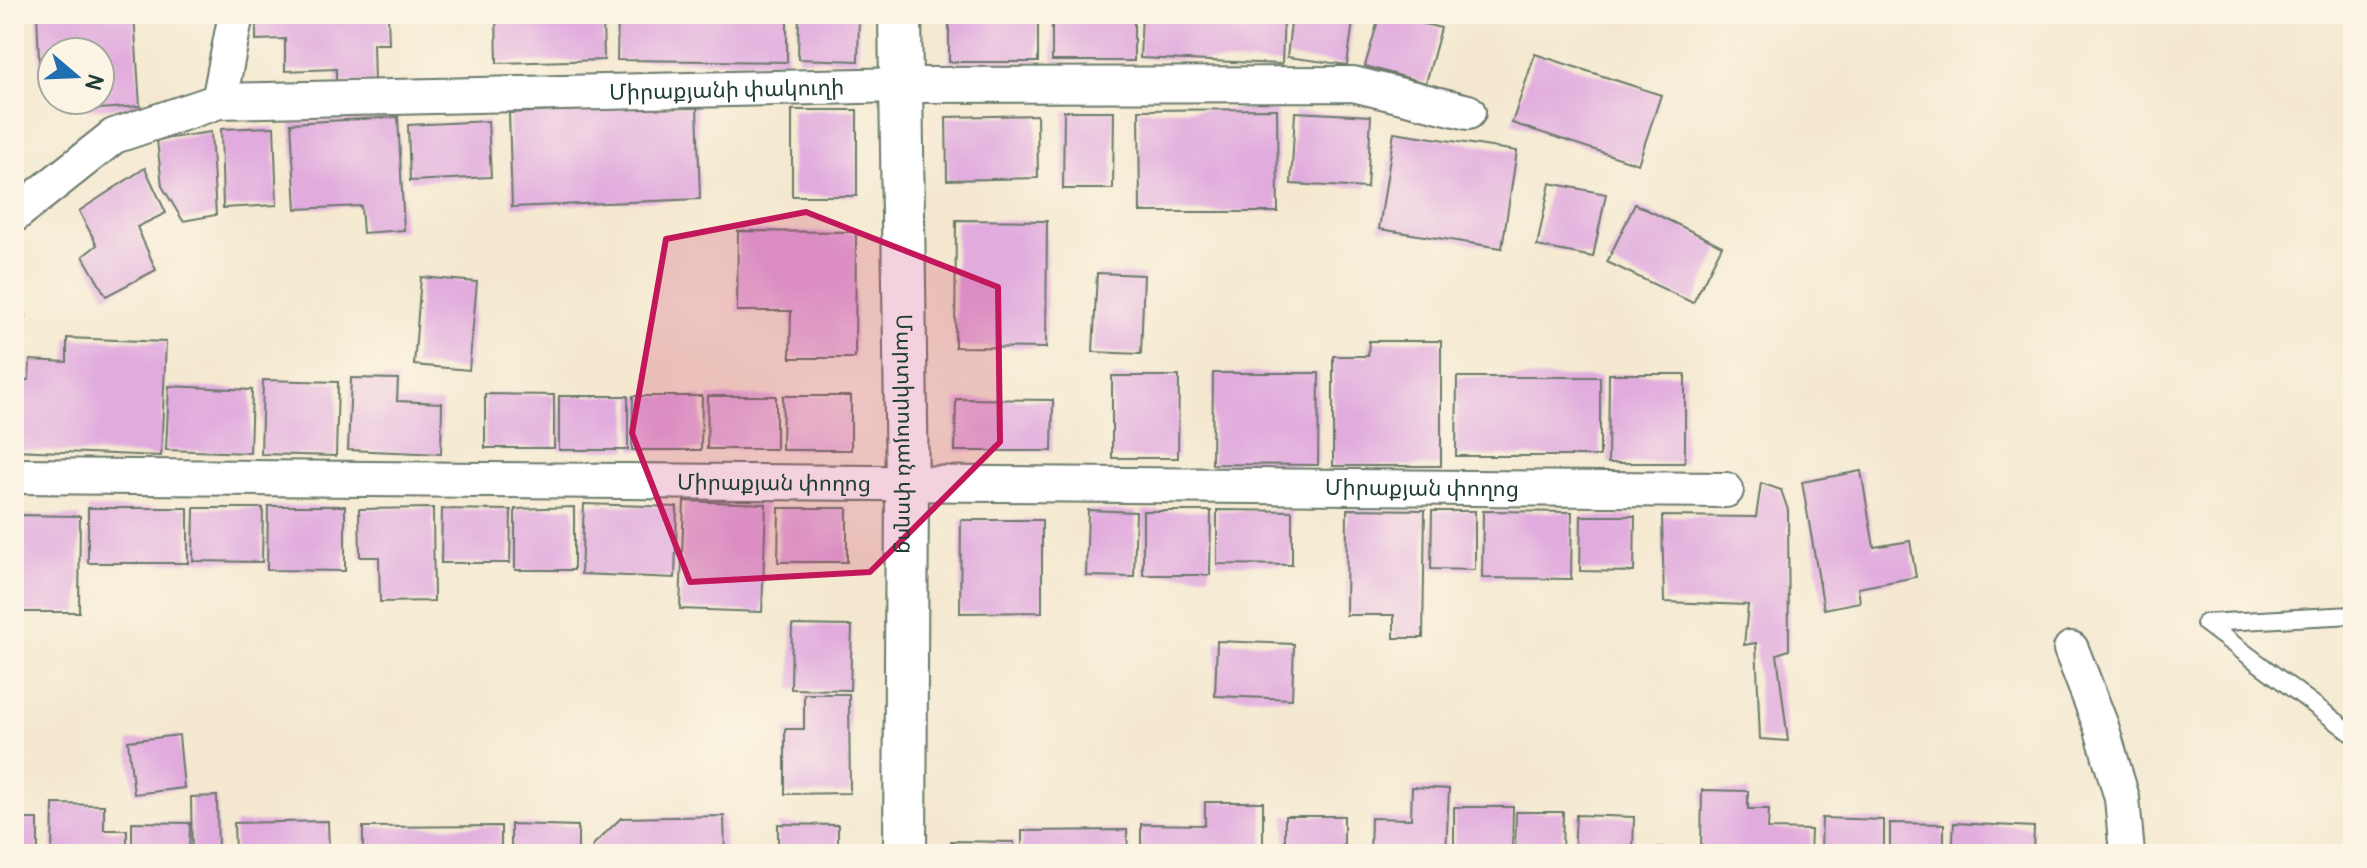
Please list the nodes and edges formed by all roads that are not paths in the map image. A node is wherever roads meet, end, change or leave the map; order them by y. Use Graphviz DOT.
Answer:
graph roads {
  1 [pos="236,14"];
  2 [pos="900,14"];
  3 [pos="903,85"];
  4 [pos="219,101"];
  5 [pos="1468,112"];
  6 [pos="14,215"];
  7 [pos="14,476"];
  8 [pos="907,485"];
  9 [pos="1726,490"];
  10 [pos="2353,615"];
  11 [pos="2071,649"];
  12 [pos="2353,734"];
  13 [pos="905,854"];
  14 [pos="2127,854"];
  1 -- 4 [label="street"];
  2 -- 3 [label="street, Մարտիրոսյան փողոց"];
  3 -- 4 [label="street, Միրաքյանի փակուղի"];
  3 -- 5 [label="street, Միրաքյանի փակուղի"];
  3 -- 8 [label="street, Մարտիրոսյան փողոց"];
  4 -- 6 [label="street, Միրաքյանի փակուղի"];
  7 -- 8 [label="street, Միրաքյան փողոց"];
  8 -- 9 [label="street, Միրաքյան փողոց"];
  8 -- 13 [label="street, Մարտիրոսյան փողոց"];
  10 -- 12 [label="lane"];
  11 -- 14 [label="street"];
}
